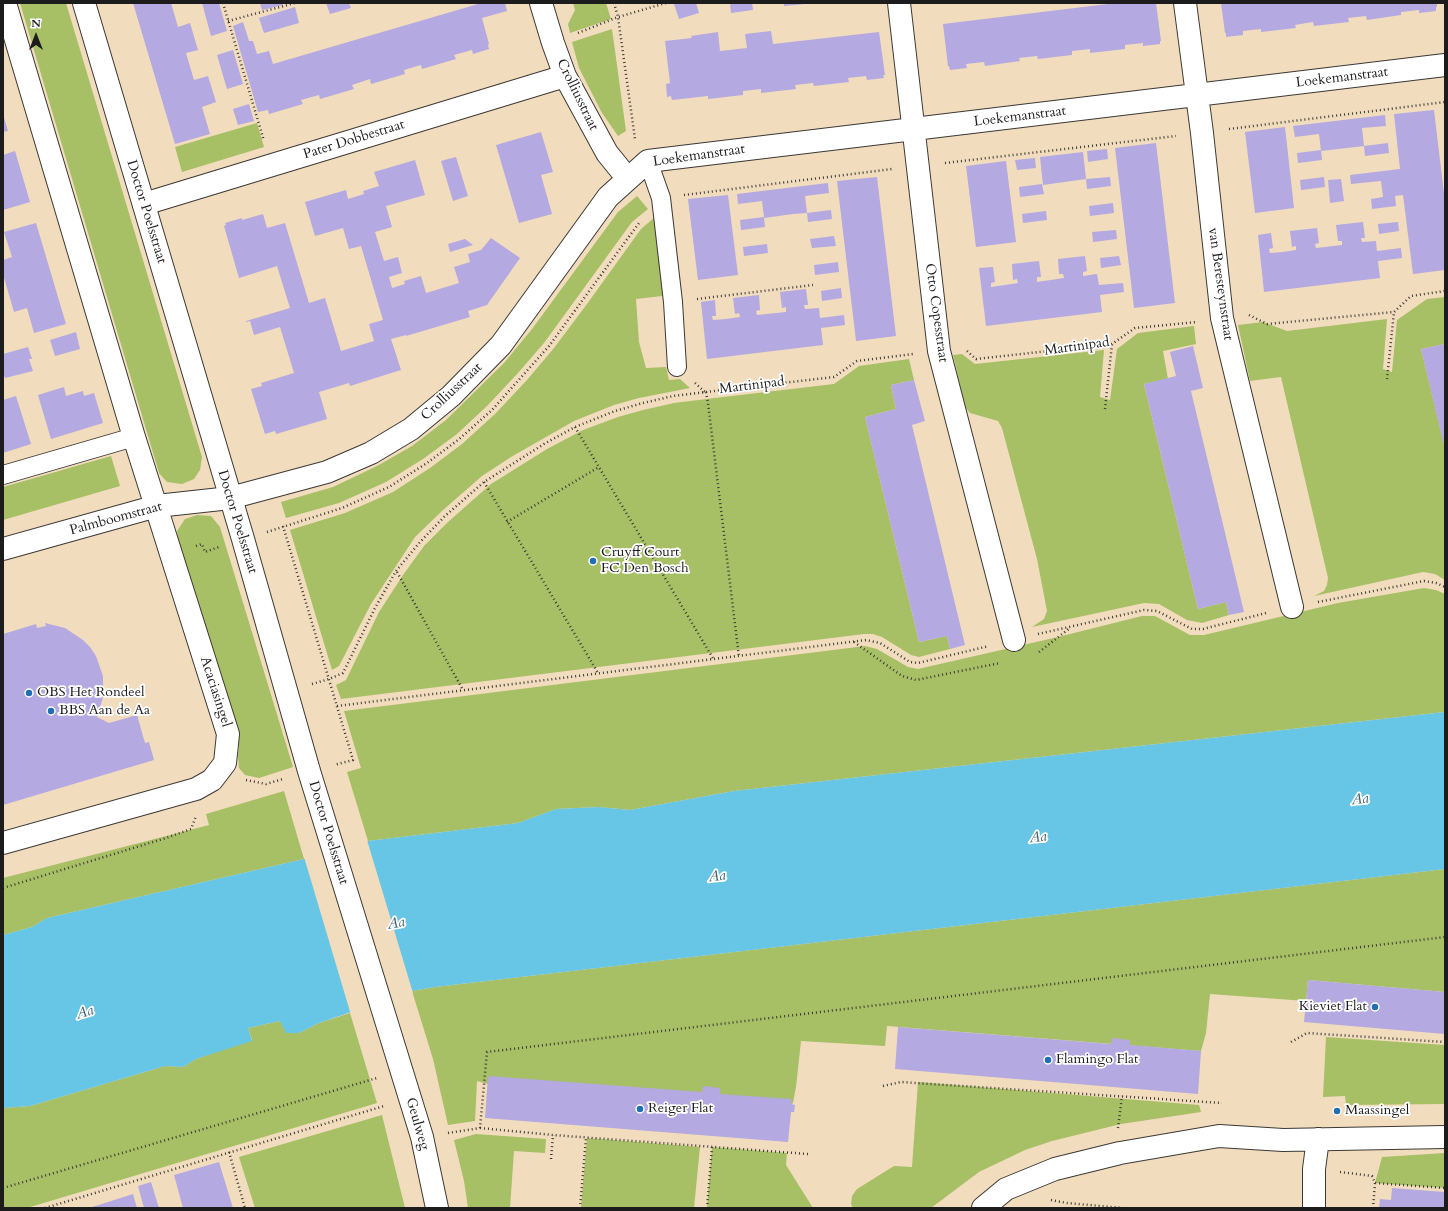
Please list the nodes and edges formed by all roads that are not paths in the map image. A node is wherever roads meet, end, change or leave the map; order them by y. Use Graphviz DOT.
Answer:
graph roads {
  1 [pos="5,3"];
  2 [pos="84,3"];
  3 [pos="541,3"];
  4 [pos="898,3"];
  5 [pos="1185,3"];
  6 [pos="1445,65"];
  7 [pos="565,76"];
  8 [pos="1197,95"];
  9 [pos="914,130"];
  10 [pos="648,161"];
  11 [pos="628,178"];
  12 [pos="608,197"];
  13 [pos="144,204"];
  14 [pos="677,367"];
  15 [pos="134,437"];
  16 [pos="3,475"];
  17 [pos="230,498"];
  18 [pos="157,506"];
  19 [pos="3,549"];
  20 [pos="1292,607"];
  21 [pos="1014,640"];
  22 [pos="3,843"];
  23 [pos="392,1042"];
  24 [pos="1445,1137"];
  25 [pos="1318,1139"];
  26 [pos="1005,1199"];
  27 [pos="437,1208"];
  28 [pos="983,1208"];
  29 [pos="1314,1208"];
  1 -- 15 [label="street"];
  2 -- 13 [label="street, Doctor Poelsstraat"];
  3 -- 7 [label="street, Crolliusstraat"];
  4 -- 9 [label="street, Otto Copesstraat"];
  5 -- 8 [label="street, van Beresteynstraat"];
  6 -- 8 [label="street, Loekemanstraat"];
  7 -- 11 [label="street, Crolliusstraat"];
  7 -- 13 [label="street, Pater Dobbestraat"];
  8 -- 9 [label="street, Loekemanstraat"];
  8 -- 20 [label="street, van Beresteynstraat"];
  9 -- 10 [label="street, Loekemanstraat"];
  9 -- 21 [label="street, Otto Copesstraat"];
  10 -- 11 [label="street, Loekemanstraat"];
  10 -- 14 [label="lane"];
  11 -- 12 [label="street, Loekemanstraat"];
  12 -- 17 [label="street, Crolliusstraat"];
  13 -- 17 [label="street, Doctor Poelsstraat"];
  15 -- 16 [label="lane"];
  15 -- 18 [label="street"];
  17 -- 18 [label="street, Palmboomstraat"];
  17 -- 23 [label="street, Doctor Poelsstraat"];
  18 -- 19 [label="street, Palmboomstraat"];
  18 -- 22 [label="street, Acaciasingel"];
  23 -- 27 [label="street, Geulweg"];
  24 -- 25 [label="street"];
  25 -- 26 [label="street"];
  25 -- 29 [label="street"];
  26 -- 28 [label="street"];
}
